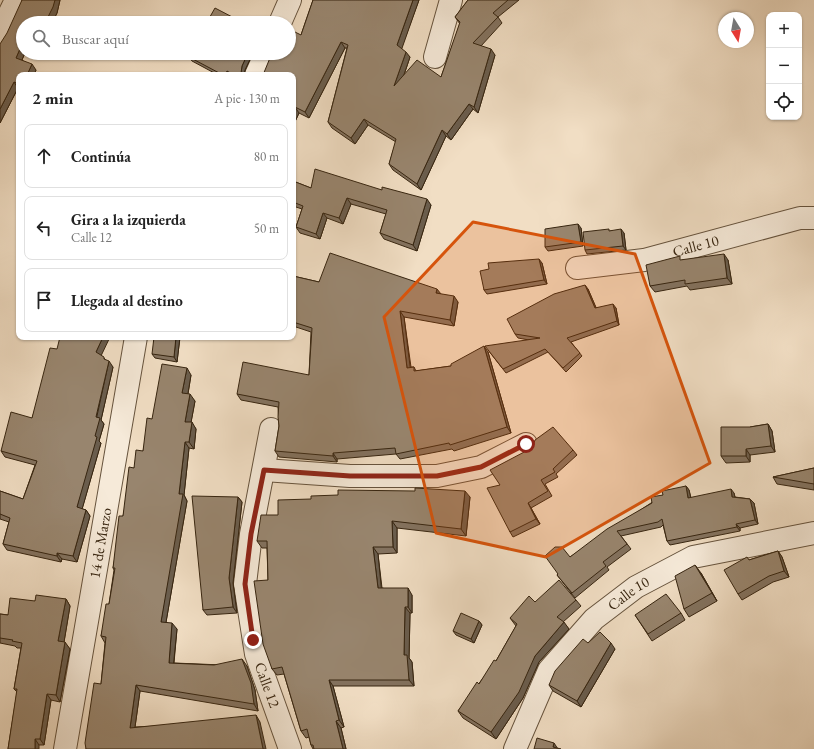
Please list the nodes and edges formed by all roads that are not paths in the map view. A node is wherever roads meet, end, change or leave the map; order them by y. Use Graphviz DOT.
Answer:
graph roads {
  1 [pos="16,0"];
  2 [pos="290,0"];
  3 [pos="452,0"];
  4 [pos="283,16"];
  5 [pos="0,33"];
  6 [pos="435,57"];
  7 [pos="263,60"];
  8 [pos="257,72"];
  9 [pos="814,218"];
  10 [pos="577,268"];
  11 [pos="135,340"];
  12 [pos="271,429"];
  13 [pos="526,444"];
  14 [pos="264,470"];
  15 [pos="814,533"];
  16 [pos="65,749"];
  17 [pos="290,749"];
  18 [pos="514,749"];
  1 -- 5 [label="street"];
  2 -- 4 [label="street"];
  3 -- 6 [label="street"];
  7 -- 8 [label="street"];
  9 -- 10 [label="street, Calle 10"];
  11 -- 16 [label="street, 14 de Marzo"];
  12 -- 14 [label="street, Calle 12"];
  13 -- 14 [label="street"];
  14 -- 17 [label="street, Calle 12"];
  15 -- 18 [label="street, Calle 10"];
}
